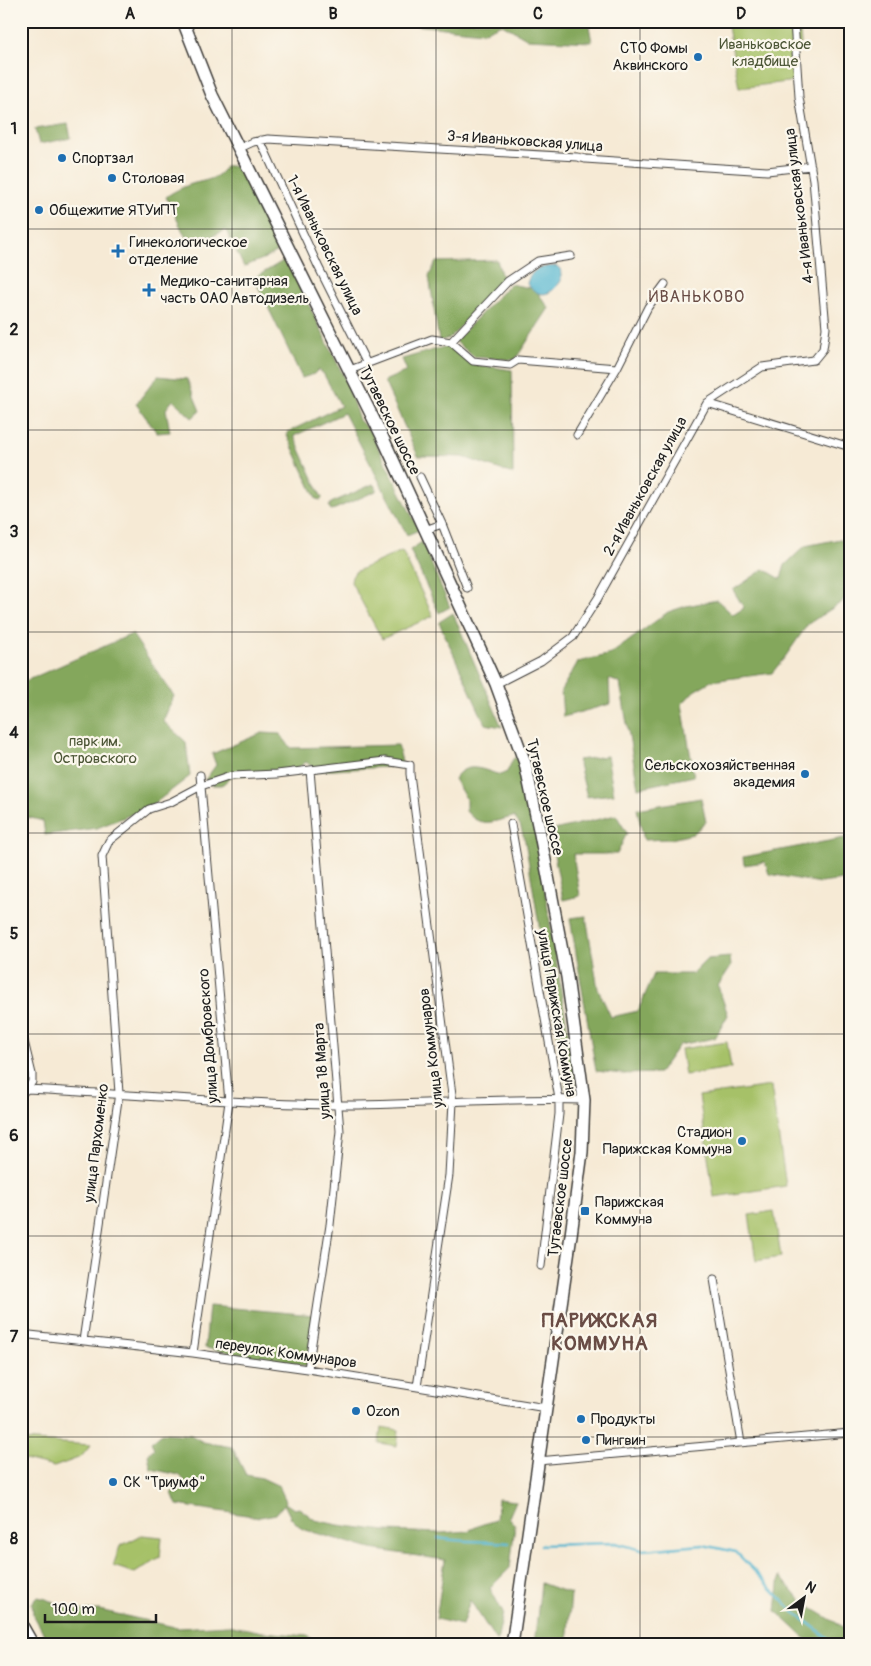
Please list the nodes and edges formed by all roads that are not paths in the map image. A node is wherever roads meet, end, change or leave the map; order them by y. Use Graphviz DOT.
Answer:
graph roads {
  1 [pos="183,21"];
  2 [pos="794,21"];
  3 [pos="260,140"];
  4 [pos="238,149"];
  5 [pos="811,166"];
  6 [pos="571,256"];
  7 [pos="665,284"];
  8 [pos="826,328"];
  9 [pos="451,342"];
  10 [pos="366,362"];
  11 [pos="617,368"];
  12 [pos="350,370"];
  13 [pos="707,403"];
  14 [pos="577,435"];
  15 [pos="850,448"];
  16 [pos="420,476"];
  17 [pos="442,524"];
  18 [pos="426,530"];
  19 [pos="467,588"];
  20 [pos="496,684"];
  21 [pos="310,770"];
  22 [pos="200,775"];
  23 [pos="200,786"];
  24 [pos="511,824"];
  25 [pos="21,1029"];
  26 [pos="24,1092"];
  27 [pos="119,1094"];
  28 [pos="559,1100"];
  29 [pos="584,1100"];
  30 [pos="229,1102"];
  31 [pos="452,1102"];
  32 [pos="339,1105"];
  33 [pos="541,1266"];
  34 [pos="714,1279"];
  35 [pos="21,1334"];
  36 [pos="83,1342"];
  37 [pos="193,1353"];
  38 [pos="308,1369"];
  39 [pos="417,1387"];
  40 [pos="546,1408"];
  41 [pos="850,1433"];
  42 [pos="741,1443"];
  43 [pos="538,1461"];
  44 [pos="21,1624"];
  45 [pos="33,1645"];
  46 [pos="512,1645"];
  1 -- 4 [label="main road, Тутаевское шоссе"];
  2 -- 5 [label="street, 4-я Иваньковская улица"];
  3 -- 4 [label="street, 3-я Иваньковская улица"];
  3 -- 5 [label="street, 3-я Иваньковская улица"];
  3 -- 10 [label="street, 1-я Иваньковская улица"];
  4 -- 12 [label="main road, Тутаевское шоссе"];
  5 -- 8 [label="street, 4-я Иваньковская улица"];
  6 -- 9 [label="street"];
  7 -- 11 [label="street"];
  8 -- 13 [label="street, 2-я Иваньковская улица"];
  9 -- 10 [label="street"];
  9 -- 11 [label="street"];
  10 -- 12 [label="street"];
  11 -- 14 [label="street"];
  12 -- 18 [label="main road, Тутаевское шоссе"];
  13 -- 15 [label="street"];
  13 -- 20 [label="street, 2-я Иваньковская улица"];
  16 -- 17 [label="street"];
  17 -- 18 [label="street"];
  17 -- 19 [label="street"];
  18 -- 20 [label="main road, Тутаевское шоссе"];
  20 -- 29 [label="main road, Тутаевское шоссе"];
  21 -- 23 [label="street"];
  21 -- 31 [label="street, улица Коммунаров"];
  21 -- 32 [label="street, улица 18 Марта"];
  22 -- 23 [label="street, улица Домбровского"];
  23 -- 27 [label="street, улица Пархоменко"];
  23 -- 30 [label="street, улица Домбровского"];
  24 -- 28 [label="street, улица Парижская Коммуна"];
  25 -- 26 [label="street"];
  26 -- 27 [label="street"];
  27 -- 30 [label="street"];
  27 -- 36 [label="street, улица Пархоменко"];
  28 -- 29 [label="street"];
  28 -- 31 [label="street"];
  28 -- 33 [label="street, улица Парижская Коммуна"];
  29 -- 40 [label="main road, Тутаевское шоссе"];
  30 -- 32 [label="street"];
  30 -- 37 [label="street, улица Домбровского"];
  31 -- 32 [label="street"];
  31 -- 39 [label="street, улица Коммунаров"];
  32 -- 38 [label="street, улица 18 Марта"];
  34 -- 42 [label="street"];
  35 -- 36 [label="street, переулок Коммунаров"];
  36 -- 37 [label="street, переулок Коммунаров"];
  37 -- 38 [label="street, переулок Коммунаров"];
  38 -- 39 [label="street, переулок Коммунаров"];
  39 -- 40 [label="street, переулок Коммунаров"];
  40 -- 43 [label="main road, Тутаевское шоссе"];
  41 -- 42 [label="street"];
  42 -- 43 [label="street"];
  43 -- 46 [label="main road, Тутаевское шоссе"];
  44 -- 45 [label="main road"];
}
